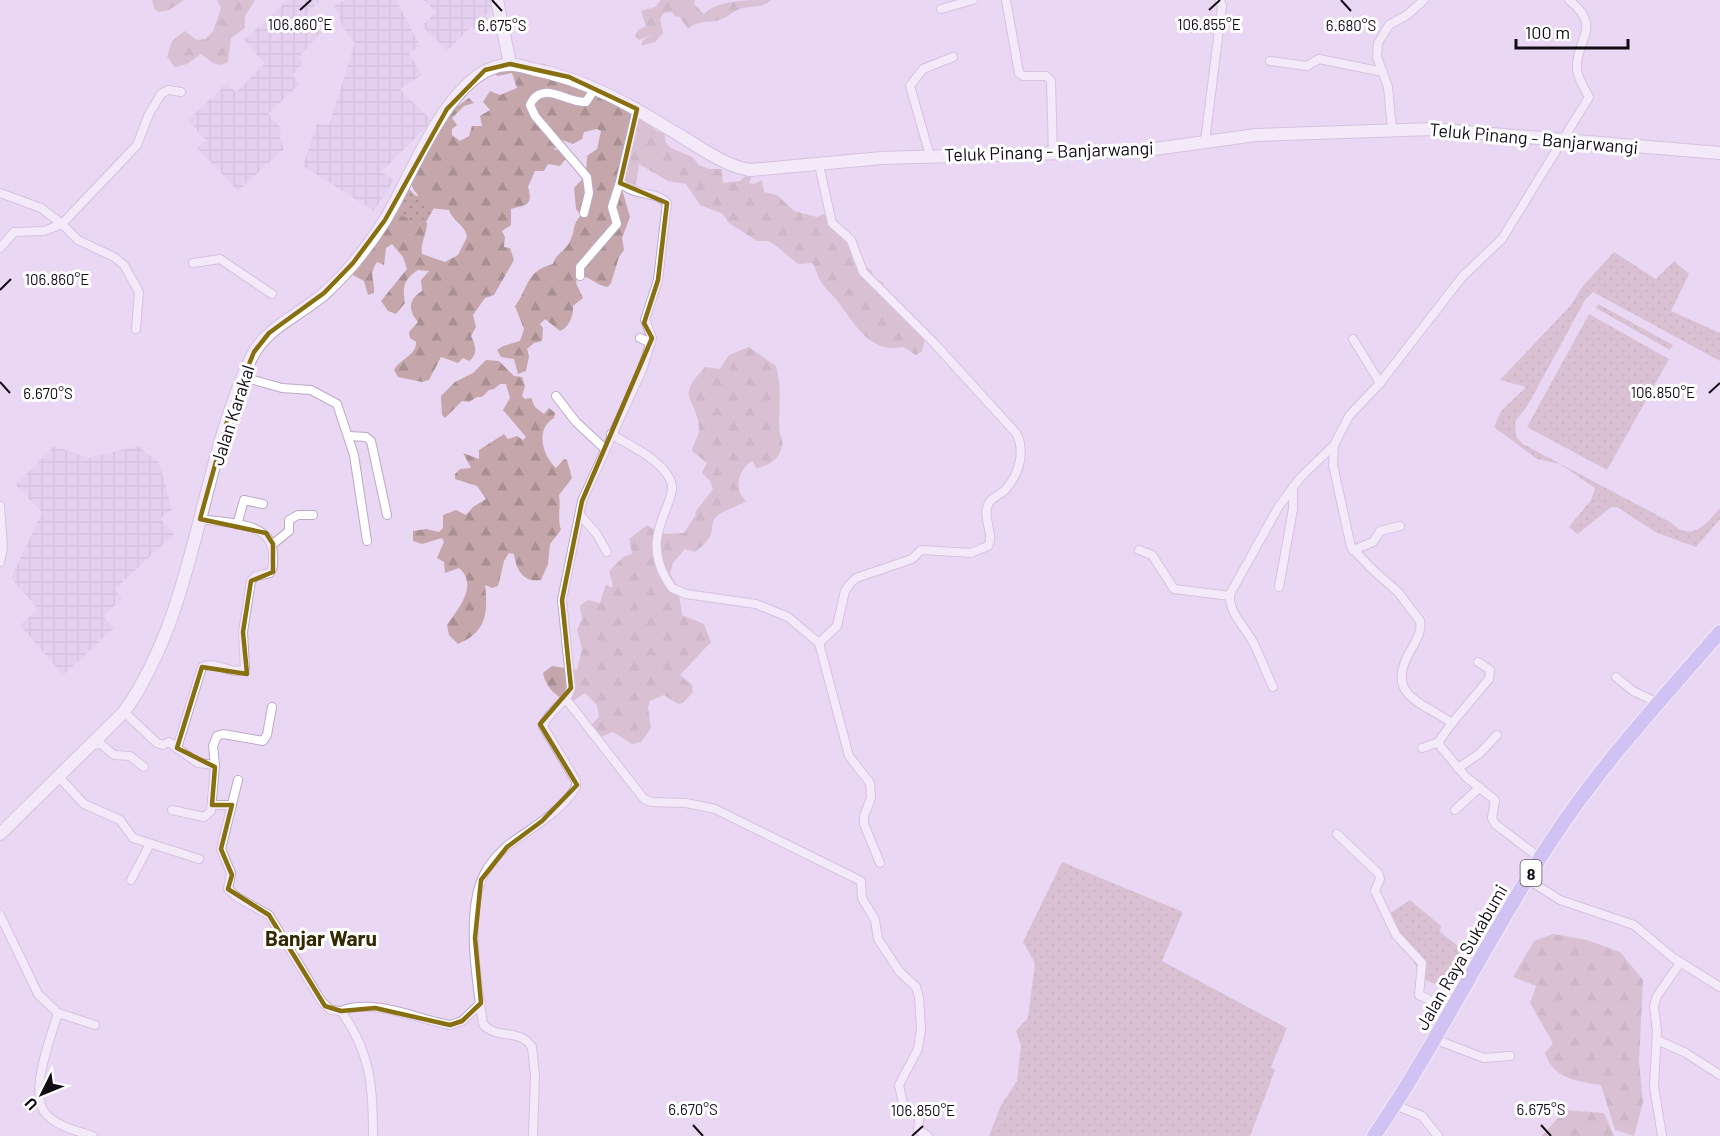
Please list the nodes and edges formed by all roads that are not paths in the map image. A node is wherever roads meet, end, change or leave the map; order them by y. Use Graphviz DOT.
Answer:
graph roads {
  1 [pos="497,0"];
  2 [pos="973,0"];
  3 [pos="1006,0"];
  4 [pos="1220,0"];
  5 [pos="1424,0"];
  6 [pos="1569,0"];
  7 [pos="941,9"];
  8 [pos="953,57"];
  9 [pos="1270,61"];
  10 [pos="510,64"];
  11 [pos="1383,72"];
  12 [pos="595,88"];
  13 [pos="181,92"];
  14 [pos="637,110"];
  15 [pos="1392,129"];
  16 [pos="1205,141"];
  17 [pos="1564,141"];
  18 [pos="1720,153"];
  19 [pos="1053,155"];
  20 [pos="930,156"];
  21 [pos="819,165"];
  22 [pos="620,182"];
  23 [pos="0,193"];
  24 [pos="584,213"];
  25 [pos="62,224"];
  26 [pos="0,248"];
  27 [pos="193,263"];
  28 [pos="580,276"];
  29 [pos="272,294"];
  30 [pos="136,329"];
  31 [pos="640,338"];
  32 [pos="1353,339"];
  33 [pos="651,344"];
  34 [pos="243,377"];
  35 [pos="1380,384"];
  36 [pos="556,396"];
  37 [pos="611,434"];
  38 [pos="349,436"];
  39 [pos="1334,446"];
  40 [pos="604,448"];
  41 [pos="1293,487"];
  42 [pos="263,504"];
  43 [pos="0,506"];
  44 [pos="313,514"];
  45 [pos="387,515"];
  46 [pos="580,515"];
  47 [pos="200,519"];
  48 [pos="237,525"];
  49 [pos="1400,526"];
  50 [pos="367,541"];
  51 [pos="273,544"];
  52 [pos="1139,550"];
  53 [pos="1353,550"];
  54 [pos="607,552"];
  55 [pos="0,562"];
  56 [pos="1279,587"];
  57 [pos="1230,596"];
  58 [pos="1720,632"];
  59 [pos="819,644"];
  60 [pos="1478,662"];
  61 [pos="1616,677"];
  62 [pos="1273,687"];
  63 [pos="566,699"];
  64 [pos="1658,703"];
  65 [pos="272,707"];
  66 [pos="124,712"];
  67 [pos="1452,723"];
  68 [pos="1497,735"];
  69 [pos="1439,742"];
  70 [pos="91,744"];
  71 [pos="177,748"];
  72 [pos="1422,748"];
  73 [pos="215,765"];
  74 [pos="144,767"];
  75 [pos="1458,768"];
  76 [pos="58,776"];
  77 [pos="238,780"];
  78 [pos="1480,787"];
  79 [pos="212,805"];
  80 [pos="232,805"];
  81 [pos="172,810"];
  82 [pos="1455,810"];
  83 [pos="0,834"];
  84 [pos="1337,834"];
  85 [pos="150,844"];
  86 [pos="1540,858"];
  87 [pos="199,860"];
  88 [pos="880,863"];
  89 [pos="1527,879"];
  90 [pos="131,880"];
  91 [pos="0,915"];
  92 [pos="1680,963"];
  93 [pos="1720,987"];
  94 [pos="481,1003"];
  95 [pos="341,1011"];
  96 [pos="58,1013"];
  97 [pos="1446,1018"];
  98 [pos="95,1025"];
  99 [pos="1434,1039"];
  100 [pos="1657,1040"];
  101 [pos="1510,1056"];
  102 [pos="1720,1075"];
  103 [pos="1395,1105"];
  104 [pos="93,1136"];
  105 [pos="373,1136"];
  106 [pos="533,1136"];
  107 [pos="928,1136"];
  108 [pos="1374,1136"];
  109 [pos="1438,1136"];
  110 [pos="1662,1136"];
  1 -- 10 [label="main road"];
  2 -- 7 [label="street"];
  3 -- 19 [label="street"];
  4 -- 16 [label="street"];
  5 -- 11 [label="street"];
  6 -- 17 [label="street"];
  8 -- 20 [label="street"];
  9 -- 11 [label="street"];
  10 -- 12 [label="main road, Teluk Pinang - Banjarwangi"];
  10 -- 34 [label="main road, Jalan Karakal"];
  11 -- 15 [label="street"];
  12 -- 14 [label="main road, Teluk Pinang - Banjarwangi"];
  12 -- 24 [label="street"];
  13 -- 25 [label="street"];
  14 -- 21 [label="main road, Teluk Pinang - Banjarwangi"];
  14 -- 22 [label="street"];
  15 -- 16 [label="main road, Teluk Pinang - Banjarwangi"];
  15 -- 17 [label="main road, Teluk Pinang - Banjarwangi"];
  16 -- 19 [label="main road, Teluk Pinang - Banjarwangi"];
  17 -- 18 [label="main road, Teluk Pinang - Banjarwangi"];
  17 -- 35 [label="street"];
  19 -- 20 [label="main road, Teluk Pinang - Banjarwangi"];
  20 -- 21 [label="main road, Teluk Pinang - Banjarwangi"];
  21 -- 59 [label="street"];
  22 -- 28 [label="street"];
  22 -- 33 [label="street"];
  23 -- 25 [label="street"];
  25 -- 26 [label="street"];
  25 -- 30 [label="street"];
  27 -- 29 [label="street"];
  31 -- 33 [label="street"];
  32 -- 35 [label="street"];
  33 -- 37 [label="street"];
  34 -- 38 [label="street"];
  34 -- 47 [label="main road, Jalan Karakal"];
  35 -- 39 [label="street"];
  36 -- 40 [label="street"];
  37 -- 40 [label="street"];
  37 -- 59 [label="street"];
  38 -- 45 [label="street"];
  38 -- 50 [label="street"];
  39 -- 41 [label="street"];
  39 -- 53 [label="street"];
  40 -- 46 [label="street"];
  41 -- 56 [label="street"];
  41 -- 57 [label="street"];
  42 -- 48 [label="street"];
  43 -- 55 [label="street"];
  44 -- 51 [label="street"];
  46 -- 54 [label="street"];
  46 -- 63 [label="street"];
  47 -- 48 [label="street"];
  47 -- 66 [label="main road, Jalan Karakal"];
  48 -- 51 [label="street"];
  49 -- 53 [label="street"];
  51 -- 71 [label="street"];
  52 -- 57 [label="street"];
  53 -- 67 [label="street"];
  57 -- 62 [label="street"];
  58 -- 64 [label="highway, Jalan Raya Sukabumi / 8"];
  59 -- 88 [label="street"];
  60 -- 67 [label="street"];
  61 -- 64 [label="street"];
  63 -- 94 [label="street"];
  63 -- 107 [label="street"];
  64 -- 86 [label="highway, Jalan Raya Sukabumi / 8"];
  65 -- 73 [label="street"];
  66 -- 70 [label="main road, Jalan Karakal"];
  66 -- 71 [label="street"];
  67 -- 69 [label="street"];
  68 -- 75 [label="street"];
  69 -- 72 [label="street"];
  69 -- 75 [label="street"];
  70 -- 74 [label="street"];
  70 -- 76 [label="main road, Jalan Karakal"];
  71 -- 73 [label="street"];
  73 -- 79 [label="street"];
  75 -- 78 [label="street"];
  76 -- 83 [label="main road, Jalan Karakal"];
  76 -- 85 [label="street"];
  77 -- 80 [label="street"];
  78 -- 82 [label="street"];
  78 -- 86 [label="street"];
  79 -- 80 [label="street"];
  79 -- 81 [label="street"];
  80 -- 95 [label="street"];
  84 -- 97 [label="street"];
  85 -- 87 [label="street"];
  85 -- 90 [label="street"];
  86 -- 89 [label="highway, Jalan Raya Sukabumi / 8"];
  89 -- 92 [label="street"];
  89 -- 97 [label="highway, Jalan Raya Sukabumi / 8"];
  91 -- 96 [label="street"];
  92 -- 93 [label="street"];
  92 -- 100 [label="street"];
  94 -- 95 [label="street"];
  94 -- 106 [label="street"];
  95 -- 105 [label="street"];
  96 -- 98 [label="street"];
  96 -- 104 [label="street"];
  97 -- 99 [label="highway, Jalan Raya Sukabumi / 8"];
  99 -- 101 [label="street"];
  99 -- 103 [label="highway, Jalan Raya Sukabumi / 8"];
  100 -- 102 [label="street"];
  100 -- 110 [label="street"];
  103 -- 108 [label="highway, Jalan Raya Sukabumi / 8"];
  103 -- 109 [label="street"];
}
